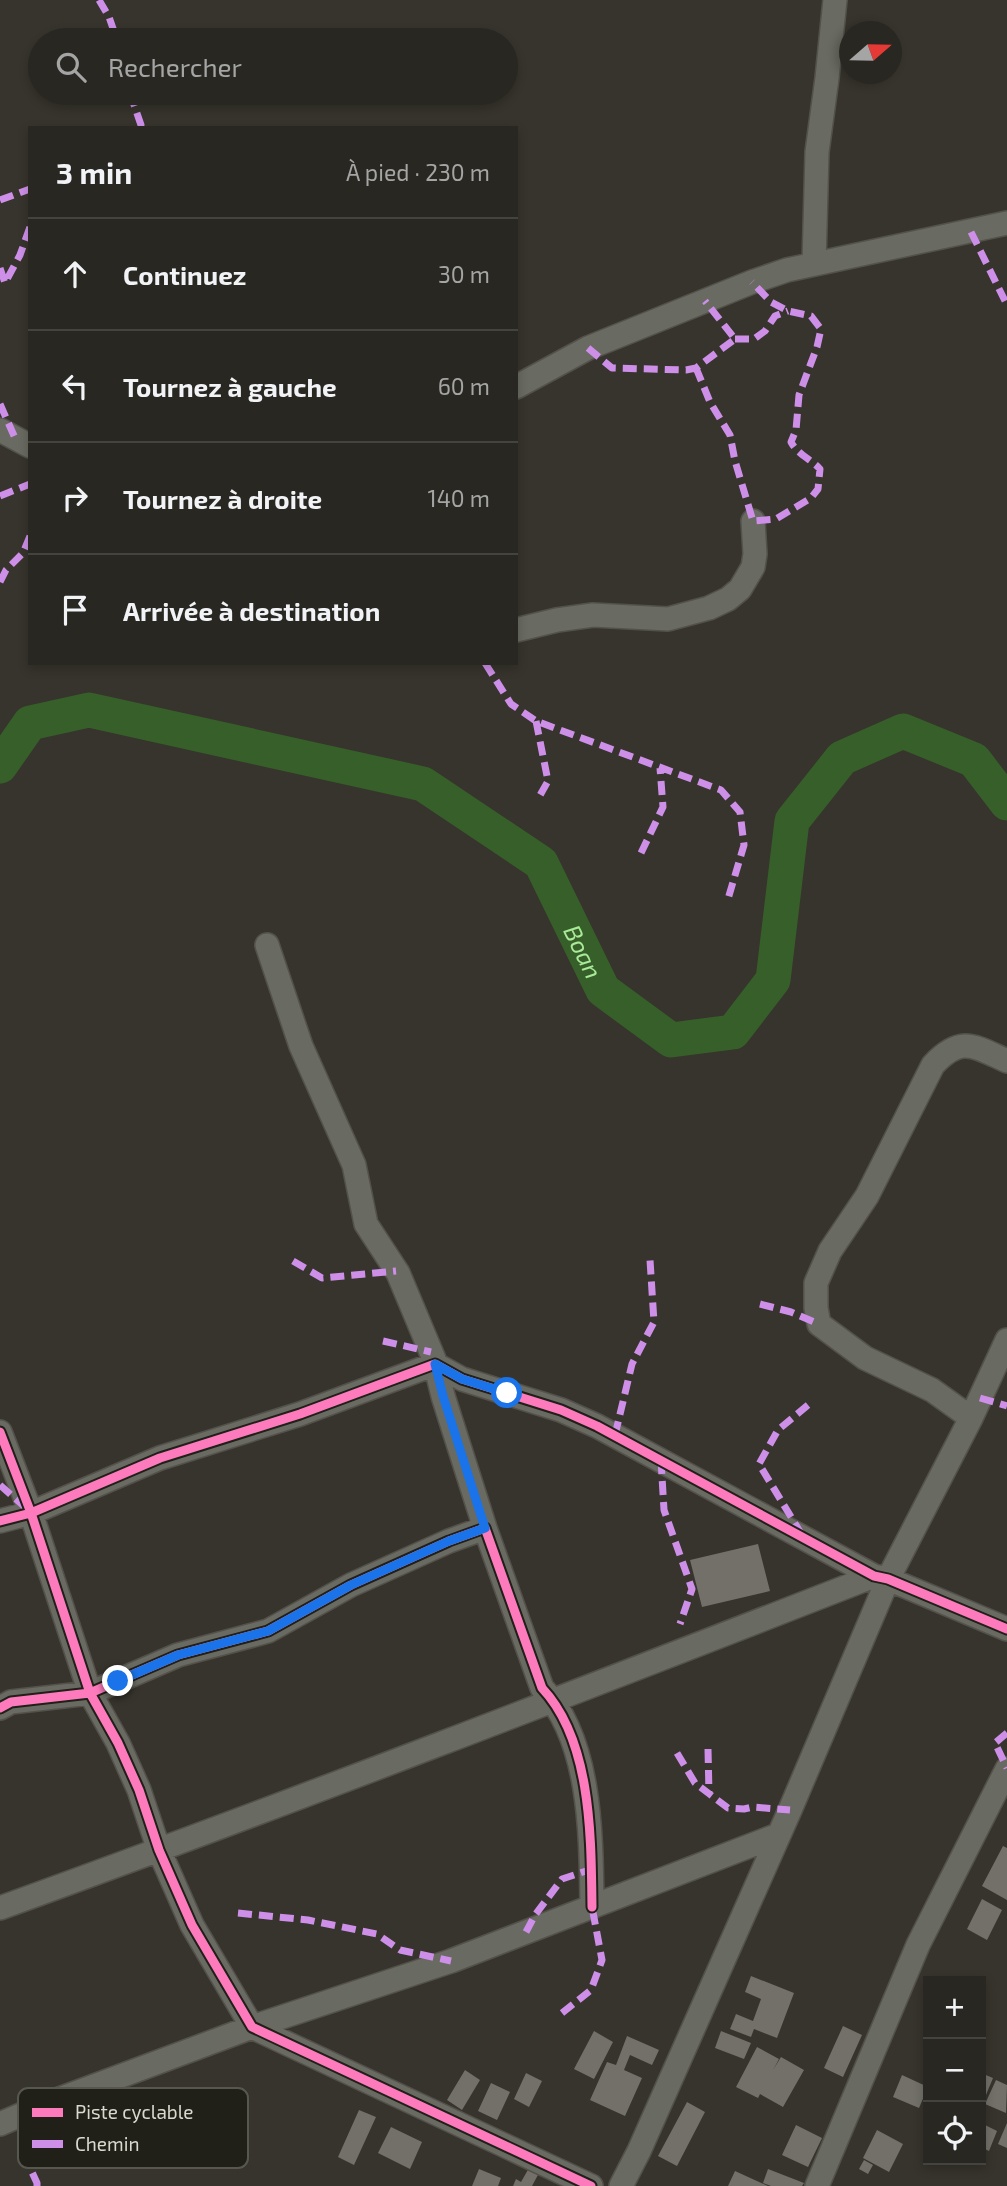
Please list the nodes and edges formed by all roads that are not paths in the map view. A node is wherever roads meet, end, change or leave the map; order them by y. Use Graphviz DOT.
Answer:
graph roads {
  1 [pos="835,0"];
  2 [pos="1007,223"];
  3 [pos="814,264"];
  4 [pos="518,386"];
  5 [pos="0,430"];
  6 [pos="28,445"];
  7 [pos="753,521"];
  8 [pos="518,630"];
  9 [pos="267,945"];
  10 [pos="1007,1061"];
  11 [pos="1007,1340"];
  12 [pos="435,1364"];
  13 [pos="971,1418"];
  14 [pos="0,1432"];
  15 [pos="31,1513"];
  16 [pos="0,1521"];
  17 [pos="485,1528"];
  18 [pos="881,1578"];
  19 [pos="1007,1629"];
  20 [pos="90,1693"];
  21 [pos="554,1701"];
  22 [pos="0,1708"];
  23 [pos="1007,1769"];
  24 [pos="778,1836"];
  25 [pos="159,1850"];
  26 [pos="592,1907"];
  27 [pos="0,1908"];
  28 [pos="252,2027"];
  29 [pos="89,2088"];
  30 [pos="18,2116"];
  31 [pos="0,2124"];
  32 [pos="592,2186"];
  33 [pos="621,2186"];
  34 [pos="817,2186"];
  1 -- 3 [label="street"];
  2 -- 3 [label="street"];
  3 -- 4 [label="street"];
  5 -- 6 [label="street"];
  7 -- 8 [label="street"];
  9 -- 12 [label="street"];
  10 -- 13 [label="street"];
  11 -- 13 [label="street"];
  12 -- 15 [label="street"];
  12 -- 17 [label="street"];
  12 -- 18 [label="street"];
  13 -- 18 [label="street"];
  14 -- 15 [label="street"];
  15 -- 16 [label="street"];
  15 -- 20 [label="street"];
  17 -- 20 [label="street"];
  17 -- 21 [label="street"];
  18 -- 19 [label="street"];
  18 -- 21 [label="street"];
  18 -- 24 [label="street"];
  20 -- 22 [label="street"];
  20 -- 25 [label="street"];
  21 -- 25 [label="street"];
  21 -- 26 [label="street"];
  23 -- 34 [label="street"];
  24 -- 26 [label="street"];
  24 -- 33 [label="street"];
  25 -- 27 [label="street"];
  25 -- 28 [label="street"];
  26 -- 28 [label="street"];
  28 -- 29 [label="street"];
  28 -- 32 [label="street"];
  30 -- 31 [label="street"];
}
